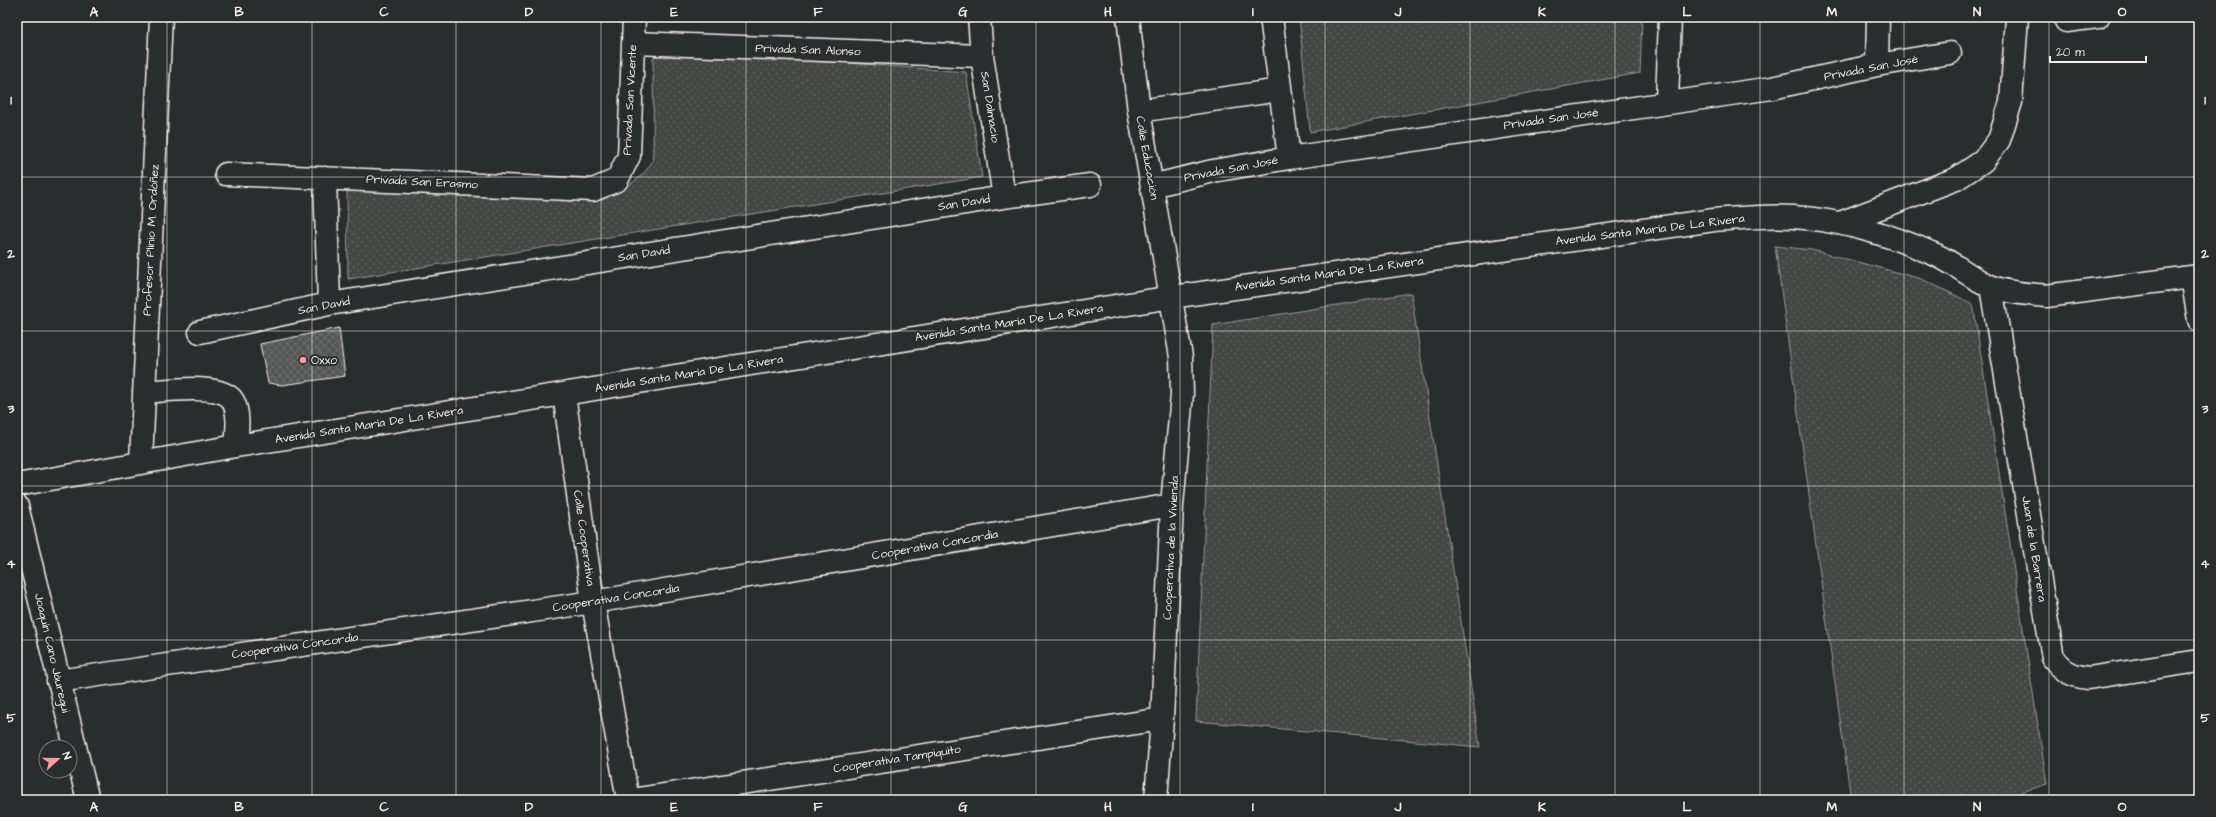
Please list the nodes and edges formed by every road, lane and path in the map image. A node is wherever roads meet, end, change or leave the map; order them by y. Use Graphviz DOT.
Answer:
graph roads {
  1 [pos="161,17"];
  2 [pos="634,17"];
  3 [pos="979,17"];
  4 [pos="1128,17"];
  5 [pos="1270,17"];
  6 [pos="1670,17"];
  7 [pos="1878,17"];
  8 [pos="2017,17"];
  9 [pos="2098,17"];
  10 [pos="2066,21"];
  11 [pos="634,43"];
  12 [pos="1950,53"];
  13 [pos="982,56"];
  14 [pos="1877,66"];
  15 [pos="1279,90"];
  16 [pos="1667,102"];
  17 [pos="1139,111"];
  18 [pos="1289,158"];
  19 [pos="226,174"];
  20 [pos="325,178"];
  21 [pos="617,180"];
  22 [pos="1090,185"];
  23 [pos="1152,186"];
  24 [pos="1004,197"];
  25 [pos="1840,223"];
  26 [pos="2195,277"];
  27 [pos="1991,287"];
  28 [pos="1172,297"];
  29 [pos="329,304"];
  30 [pos="2199,320"];
  31 [pos="200,332"];
  32 [pos="144,392"];
  33 [pos="564,394"];
  34 [pos="236,446"];
  35 [pos="142,462"];
  36 [pos="17,485"];
  37 [pos="1172,505"];
  38 [pos="17,506"];
  39 [pos="593,602"];
  40 [pos="2199,661"];
  41 [pos="58,681"];
  42 [pos="1162,718"];
  43 [pos="88,800"];
  44 [pos="629,800"];
  45 [pos="1156,800"];
  1 -- 32 [label="street, Profesor Plinio M. Ordóñez"];
  2 -- 11 [label="street, Privada San Vicente"];
  3 -- 13 [label="street, San Dalmacio"];
  4 -- 17 [label="street, Calle Educación"];
  5 -- 15 [label="street"];
  6 -- 16 [label="street"];
  7 -- 14 [label="street"];
  8 -- 25 [label="street"];
  9 -- 10 [label="street"];
  11 -- 13 [label="street, Privada San Alonso"];
  11 -- 21 [label="street, Privada San Vicente"];
  12 -- 14 [label="street, Privada San José"];
  13 -- 24 [label="street, San Dalmacio"];
  14 -- 16 [label="street, Privada San José"];
  15 -- 17 [label="street"];
  15 -- 18 [label="street"];
  16 -- 18 [label="street, Privada San José"];
  17 -- 23 [label="street, Calle Educación"];
  18 -- 23 [label="street, Privada San José"];
  19 -- 20 [label="street, Privada San Erasmo"];
  20 -- 21 [label="street, Privada San Erasmo"];
  20 -- 29 [label="street"];
  22 -- 24 [label="street, San David"];
  23 -- 28 [label="street, Calle Educación"];
  24 -- 29 [label="street, San David"];
  25 -- 27 [label="street, Avenida Santa María De La Rivera"];
  25 -- 28 [label="street, Avenida Santa María De La Rivera"];
  26 -- 27 [label="street, Avenida Santa María De La Rivera"];
  26 -- 30 [label="street"];
  27 -- 40 [label="street, Juan de la Barrera"];
  28 -- 33 [label="street, Avenida Santa María De La Rivera"];
  28 -- 37 [label="street, Cooperativa de la Vivienda"];
  29 -- 31 [label="street, San David"];
  32 -- 34 [label="street"];
  32 -- 35 [label="street, Profesor Plinio M. Ordóñez"];
  33 -- 34 [label="street, Avenida Santa María De La Rivera"];
  33 -- 39 [label="street, Calle Cooperativa"];
  34 -- 35 [label="street, Avenida Santa María De La Rivera"];
  35 -- 36 [label="street, Avenida Santa María De La Rivera"];
  37 -- 39 [label="street, Cooperativa Concordia"];
  37 -- 42 [label="street, Cooperativa de la Vivienda"];
  38 -- 41 [label="street, Joaquín Cano Jáuregui"];
  39 -- 41 [label="street, Cooperativa Concordia"];
  39 -- 44 [label="street, Calle Cooperativa"];
  41 -- 43 [label="street, Joaquín Cano Jáuregui"];
  42 -- 44 [label="street, Cooperativa Tampiquito"];
  42 -- 45 [label="street, Cooperativa de la Vivienda"];
}
